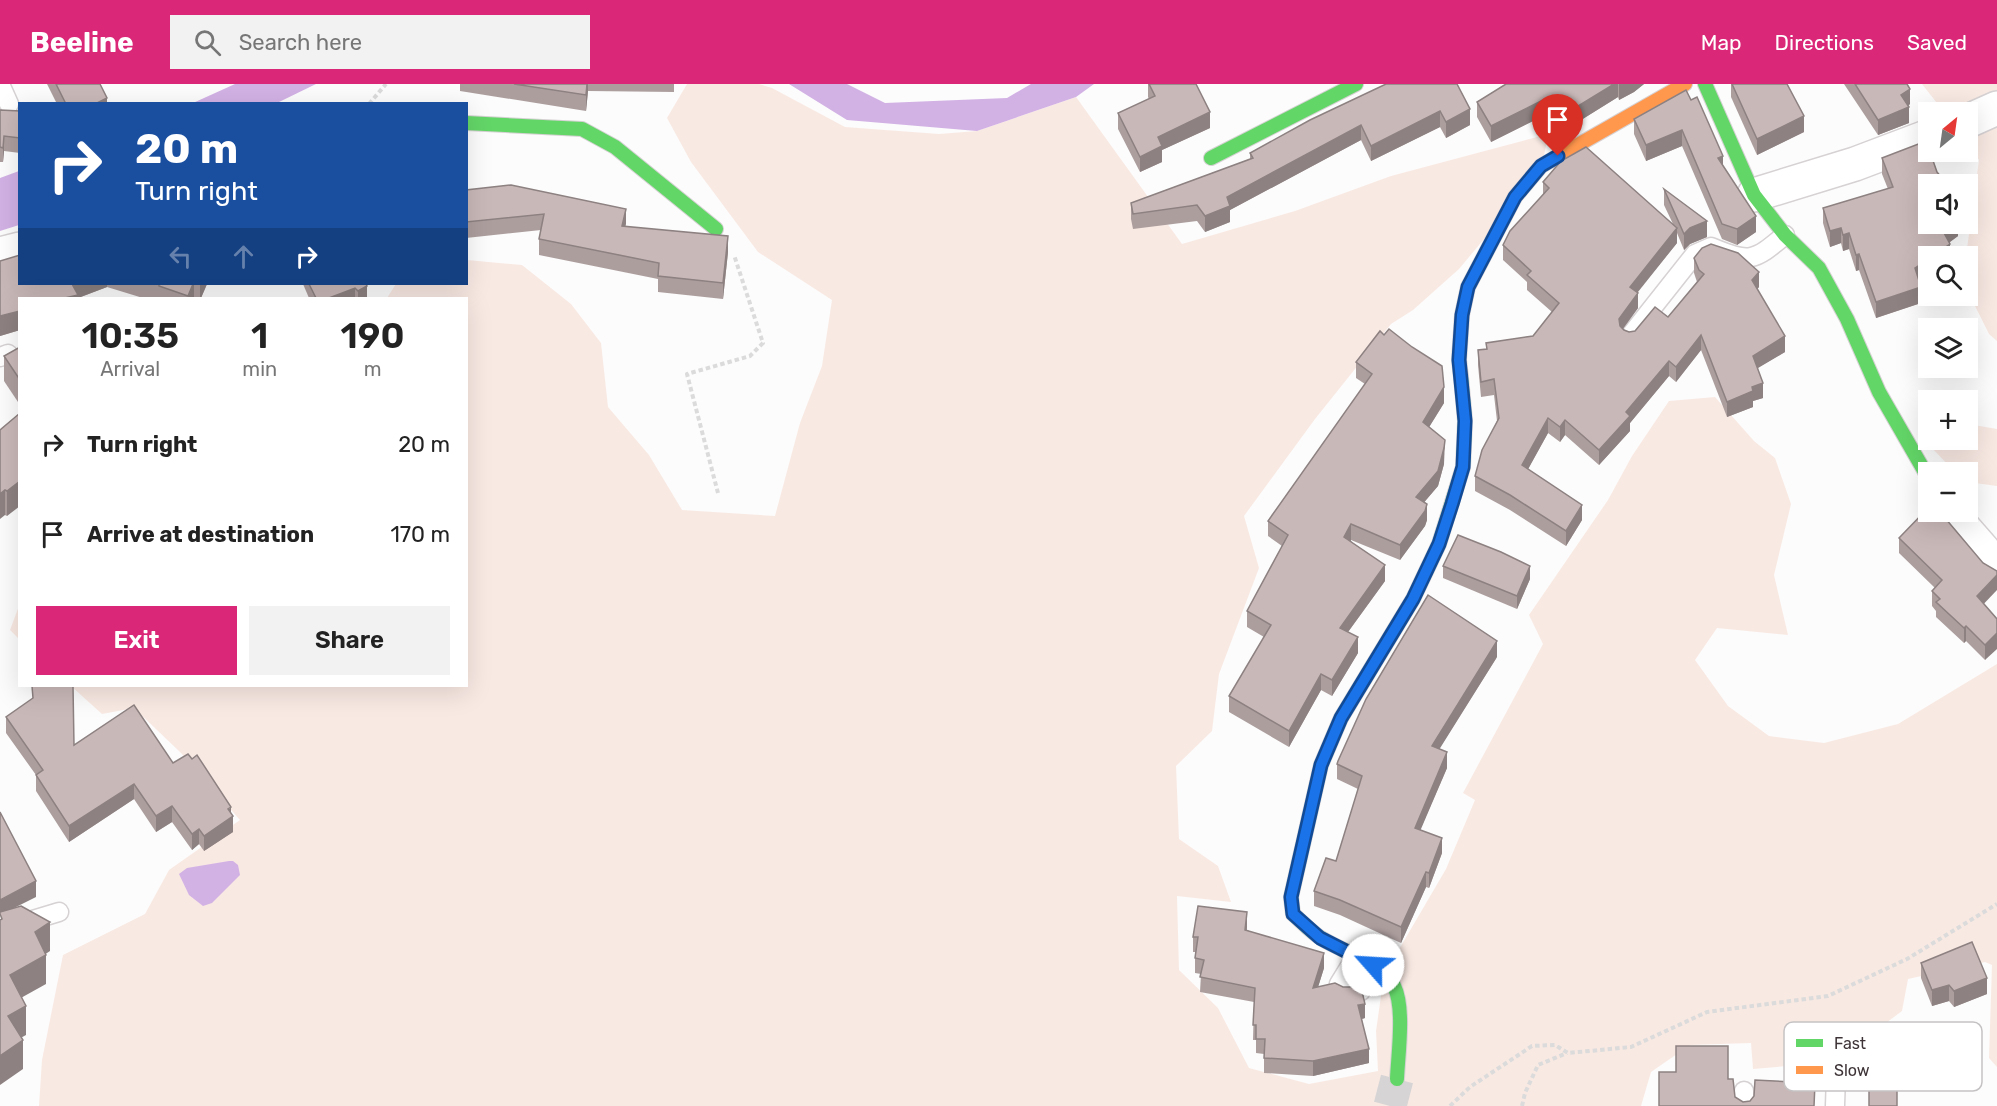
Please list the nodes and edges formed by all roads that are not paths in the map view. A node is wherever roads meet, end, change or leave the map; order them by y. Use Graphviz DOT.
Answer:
graph roads {
  1 [pos="0,84"];
  2 [pos="1356,84"];
  3 [pos="1685,84"];
  4 [pos="1705,84"];
  5 [pos="9,104"];
  6 [pos="1997,108"];
  7 [pos="1978,117"];
  8 [pos="468,123"];
  9 [pos="1918,140"];
  10 [pos="1211,158"];
  11 [pos="1754,195"];
  12 [pos="716,229"];
  13 [pos="1785,235"];
  14 [pos="18,250"];
  15 [pos="0,254"];
  16 [pos="1630,336"];
  17 [pos="1919,462"];
  18 [pos="1959,522"];
  19 [pos="1997,566"];
  20 [pos="59,912"];
  21 [pos="0,930"];
  22 [pos="1356,958"];
  23 [pos="1361,992"];
  24 [pos="1397,1079"];
  25 [pos="1836,1091"];
  26 [pos="1835,1106"];
  1 -- 5 [label="lane"];
  2 -- 10 [label="street"];
  3 -- 22 [label="street"];
  4 -- 11 [label="street"];
  6 -- 7 [label="street"];
  8 -- 12 [label="street"];
  9 -- 11 [label="street"];
  11 -- 13 [label="street"];
  13 -- 16 [label="lane"];
  13 -- 17 [label="street"];
  14 -- 15 [label="street"];
  18 -- 19 [label="street"];
  20 -- 21 [label="lane"];
  22 -- 23 [label="lane"];
  22 -- 24 [label="street"];
  25 -- 26 [label="lane"];
}
